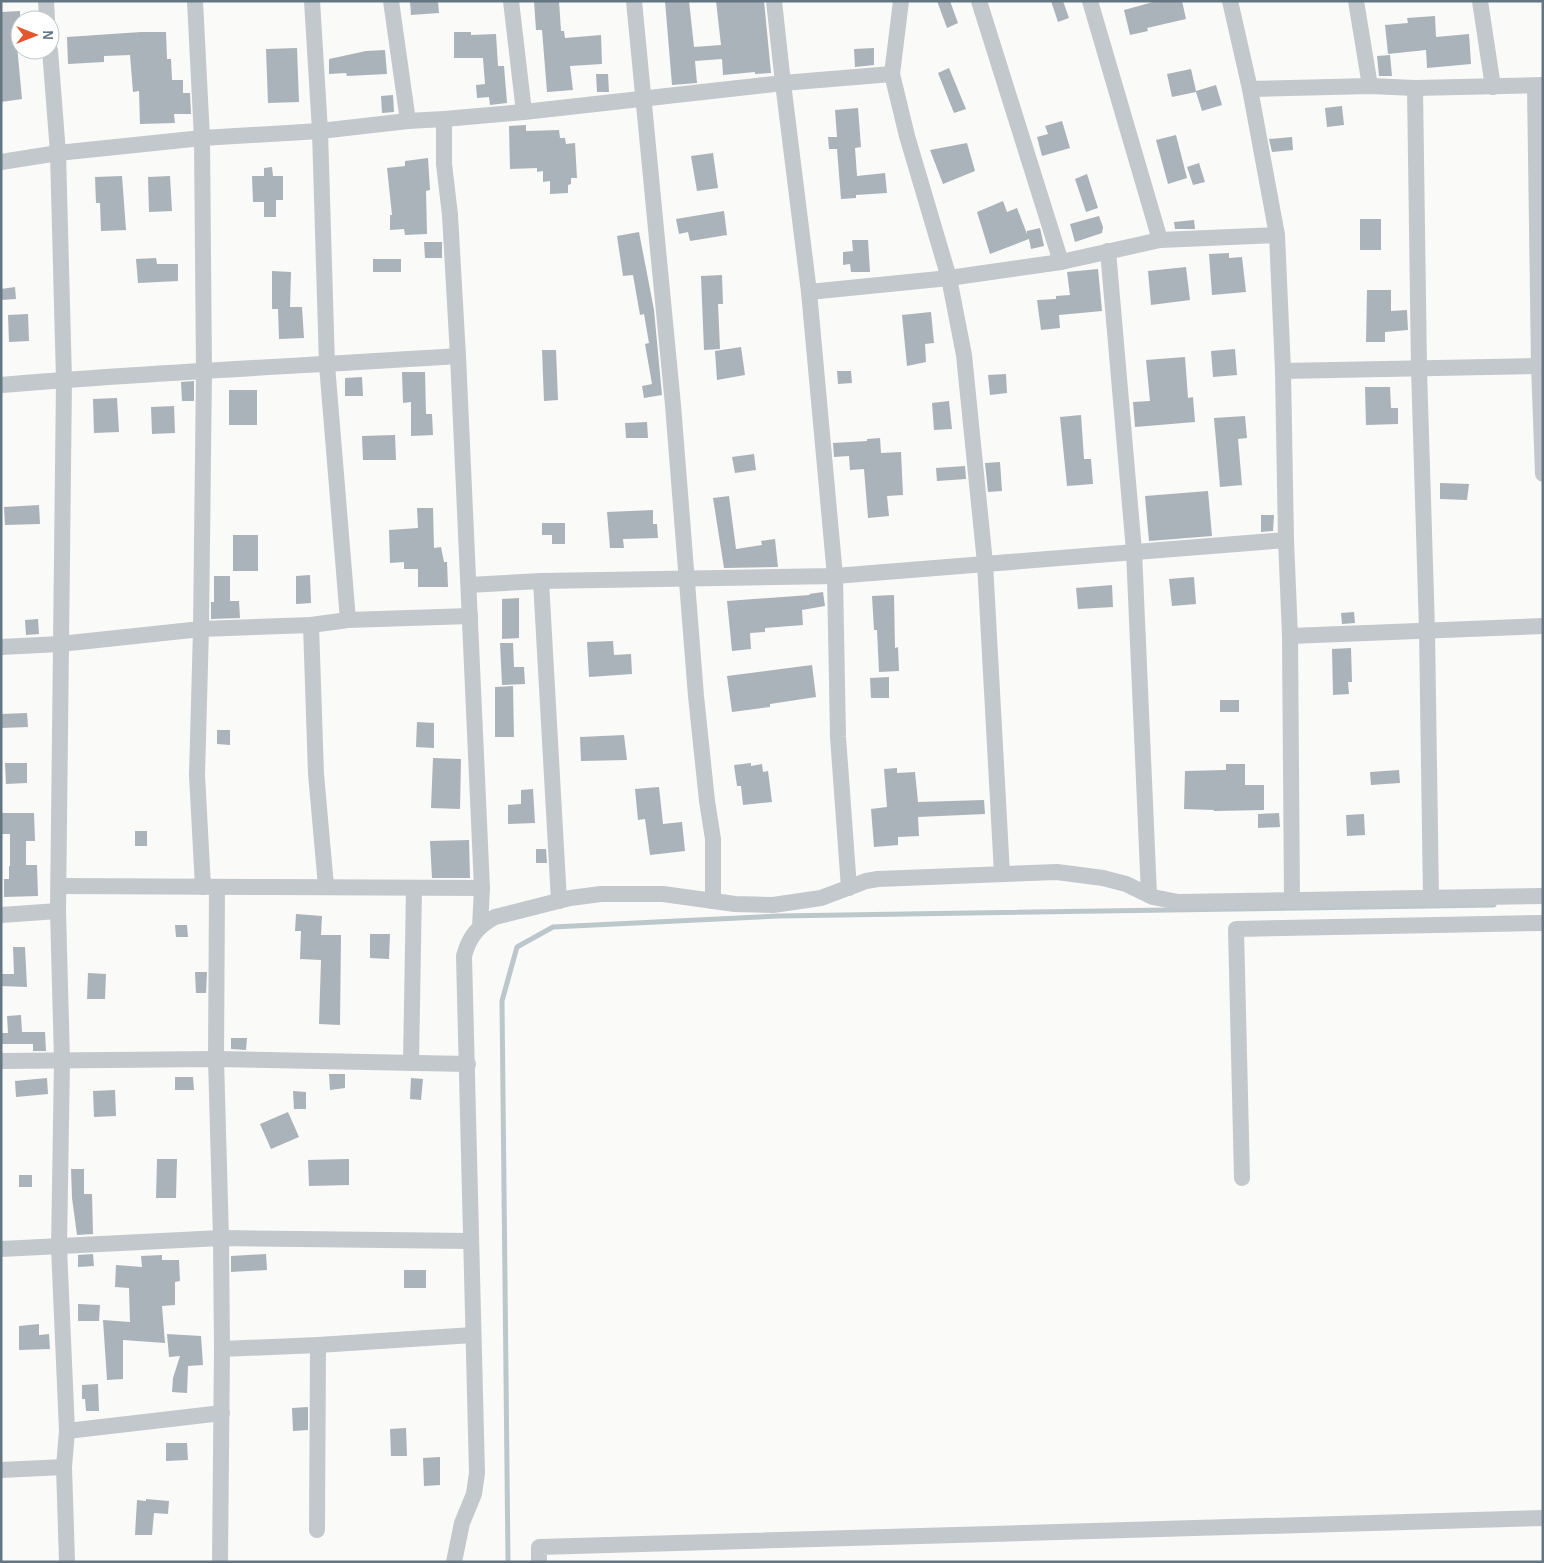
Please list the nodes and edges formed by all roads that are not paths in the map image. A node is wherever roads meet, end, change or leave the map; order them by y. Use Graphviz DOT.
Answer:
graph roads {
  1 [pos="195,1"];
  2 [pos="312,1"];
  3 [pos="391,1"];
  4 [pos="511,1"];
  5 [pos="634,1"];
  6 [pos="774,1"];
  7 [pos="901,1"];
  8 [pos="979,1"];
  9 [pos="1090,1"];
  10 [pos="1230,1"];
  11 [pos="1356,1"];
  12 [pos="1480,1"];
  13 [pos="51,60"];
  14 [pos="892,74"];
  15 [pos="782,83"];
  16 [pos="1370,86"];
  17 [pos="1539,86"];
  18 [pos="1493,87"];
  19 [pos="1415,88"];
  20 [pos="1250,89"];
  21 [pos="645,100"];
  22 [pos="524,112"];
  23 [pos="408,120"];
  24 [pos="444,120"];
  25 [pos="320,131"];
  26 [pos="202,138"];
  27 [pos="58,153"];
  28 [pos="1,162"];
  29 [pos="1277,235"];
  30 [pos="1160,240"];
  31 [pos="1108,251"];
  32 [pos="1061,262"];
  33 [pos="949,278"];
  34 [pos="809,292"];
  35 [pos="458,356"];
  36 [pos="327,365"];
  37 [pos="1541,366"];
  38 [pos="1419,368"];
  39 [pos="204,370"];
  40 [pos="1283,371"];
  41 [pos="64,380"];
  42 [pos="1,386"];
  43 [pos="1543,474"];
  44 [pos="1286,540"];
  45 [pos="1134,551"];
  46 [pos="985,563"];
  47 [pos="835,576"];
  48 [pos="687,579"];
  49 [pos="541,581"];
  50 [pos="469,585"];
  51 [pos="470,616"];
  52 [pos="348,620"];
  53 [pos="311,625"];
  54 [pos="1543,626"];
  55 [pos="201,629"];
  56 [pos="1427,630"];
  57 [pos="1290,636"];
  58 [pos="60,644"];
  59 [pos="1,647"];
  60 [pos="1002,874"];
  61 [pos="59,886"];
  62 [pos="326,886"];
  63 [pos="210,887"];
  64 [pos="414,888"];
  65 [pos="482,888"];
  66 [pos="849,888"];
  67 [pos="1149,896"];
  68 [pos="1543,896"];
  69 [pos="1431,899"];
  70 [pos="559,901"];
  71 [pos="713,901"];
  72 [pos="1292,901"];
  73 [pos="58,911"];
  74 [pos="1,915"];
  75 [pos="1543,923"];
  76 [pos="480,927"];
  77 [pos="216,1059"];
  78 [pos="62,1060"];
  79 [pos="1,1061"];
  80 [pos="411,1063"];
  81 [pos="468,1064"];
  82 [pos="1242,1178"];
  83 [pos="221,1238"];
  84 [pos="471,1241"];
  85 [pos="59,1248"];
  86 [pos="1,1249"];
  87 [pos="474,1335"];
  88 [pos="318,1345"];
  89 [pos="222,1348"];
  90 [pos="222,1413"];
  91 [pos="67,1431"];
  92 [pos="64,1468"];
  93 [pos="1,1470"];
  94 [pos="1543,1518"];
  95 [pos="317,1530"];
  96 [pos="67,1562"];
  97 [pos="220,1562"];
  98 [pos="454,1562"];
  99 [pos="539,1562"];
  1 -- 26 [label="street"];
  2 -- 25 [label="street"];
  3 -- 23 [label="street"];
  4 -- 22 [label="street"];
  5 -- 21 [label="street"];
  6 -- 15 [label="street"];
  7 -- 14 [label="street"];
  8 -- 32 [label="street"];
  9 -- 30 [label="street"];
  10 -- 20 [label="street"];
  11 -- 16 [label="street"];
  12 -- 18 [label="street"];
  13 -- 27 [label="street"];
  14 -- 15 [label="street"];
  14 -- 33 [label="street"];
  15 -- 21 [label="street"];
  15 -- 34 [label="street"];
  16 -- 19 [label="street"];
  16 -- 20 [label="street"];
  17 -- 18 [label="street"];
  17 -- 37 [label="street"];
  18 -- 19 [label="street"];
  19 -- 38 [label="street"];
  20 -- 29 [label="street"];
  21 -- 22 [label="street"];
  21 -- 48 [label="street"];
  22 -- 24 [label="street"];
  23 -- 24 [label="street"];
  23 -- 25 [label="street"];
  24 -- 35 [label="street"];
  25 -- 26 [label="street"];
  25 -- 36 [label="street"];
  26 -- 27 [label="street"];
  26 -- 39 [label="street"];
  27 -- 28 [label="street"];
  27 -- 41 [label="street"];
  29 -- 30 [label="street"];
  29 -- 40 [label="street"];
  30 -- 31 [label="street"];
  31 -- 32 [label="street"];
  31 -- 45 [label="street"];
  32 -- 33 [label="street"];
  33 -- 34 [label="street"];
  33 -- 46 [label="street"];
  34 -- 47 [label="street"];
  35 -- 36 [label="street"];
  35 -- 50 [label="street"];
  36 -- 39 [label="street"];
  36 -- 52 [label="street"];
  37 -- 38 [label="street"];
  37 -- 43 [label="street"];
  38 -- 40 [label="street"];
  38 -- 56 [label="street"];
  39 -- 41 [label="street"];
  39 -- 55 [label="street"];
  40 -- 44 [label="street"];
  41 -- 42 [label="street"];
  41 -- 58 [label="street"];
  44 -- 45 [label="street"];
  44 -- 57 [label="street"];
  45 -- 46 [label="street"];
  45 -- 67 [label="street"];
  46 -- 47 [label="street"];
  46 -- 60 [label="street"];
  47 -- 48 [label="street"];
  47 -- 66 [label="street"];
  48 -- 49 [label="street"];
  48 -- 71 [label="street"];
  49 -- 50 [label="street"];
  49 -- 70 [label="street"];
  50 -- 51 [label="street"];
  51 -- 52 [label="street"];
  51 -- 65 [label="street"];
  52 -- 53 [label="street"];
  53 -- 55 [label="street"];
  53 -- 62 [label="street"];
  54 -- 56 [label="street"];
  55 -- 58 [label="street"];
  55 -- 63 [label="street"];
  56 -- 57 [label="street"];
  56 -- 69 [label="street"];
  57 -- 72 [label="street"];
  58 -- 59 [label="street"];
  58 -- 61 [label="street"];
  60 -- 66 [label="street"];
  60 -- 67 [label="street"];
  61 -- 63 [label="street"];
  61 -- 73 [label="street"];
  62 -- 63 [label="street"];
  62 -- 64 [label="street"];
  63 -- 77 [label="street"];
  64 -- 65 [label="street"];
  64 -- 80 [label="street"];
  65 -- 76 [label="street"];
  66 -- 71 [label="street"];
  67 -- 72 [label="street"];
  68 -- 69 [label="street"];
  69 -- 72 [label="street"];
  70 -- 71 [label="street"];
  70 -- 76 [label="street"];
  73 -- 74 [label="street"];
  73 -- 78 [label="street"];
  75 -- 82 [label="street"];
  76 -- 81 [label="street"];
  77 -- 78 [label="street"];
  77 -- 80 [label="street"];
  77 -- 83 [label="street"];
  78 -- 79 [label="street"];
  78 -- 85 [label="street"];
  80 -- 81 [label="street"];
  81 -- 84 [label="street"];
  83 -- 84 [label="street"];
  83 -- 85 [label="street"];
  83 -- 89 [label="street"];
  84 -- 87 [label="street"];
  85 -- 86 [label="street"];
  85 -- 91 [label="street"];
  87 -- 88 [label="street"];
  87 -- 98 [label="street"];
  88 -- 89 [label="street"];
  88 -- 95 [label="street"];
  89 -- 90 [label="street"];
  90 -- 91 [label="street"];
  90 -- 97 [label="street"];
  91 -- 92 [label="street"];
  92 -- 93 [label="street"];
  92 -- 96 [label="street"];
  94 -- 99 [label="street"];
}
